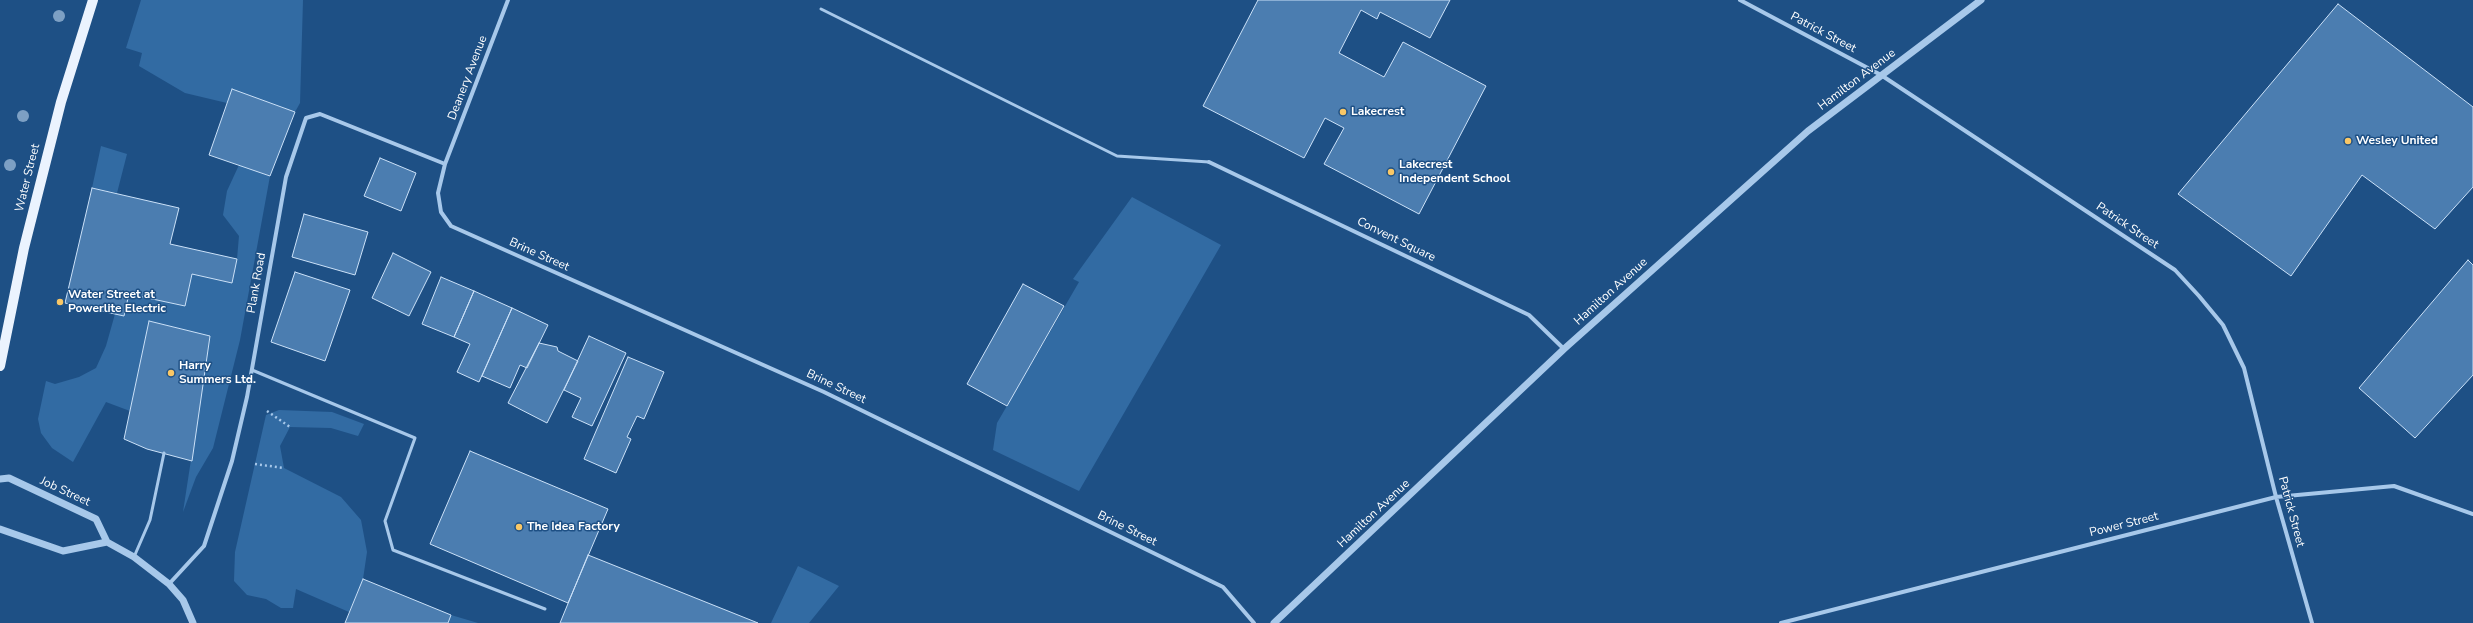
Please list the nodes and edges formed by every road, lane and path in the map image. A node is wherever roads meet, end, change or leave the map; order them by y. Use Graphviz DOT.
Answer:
graph roads {
  1 [pos="94,0"];
  2 [pos="508,0"];
  3 [pos="1740,0"];
  4 [pos="1981,0"];
  5 [pos="821,10"];
  6 [pos="1881,75"];
  7 [pos="1210,162"];
  8 [pos="445,164"];
  9 [pos="1564,349"];
  10 [pos="0,366"];
  11 [pos="252,370"];
  12 [pos="164,453"];
  13 [pos="232,461"];
  14 [pos="284,468"];
  15 [pos="0,479"];
  16 [pos="2276,497"];
  17 [pos="2473,514"];
  18 [pos="0,529"];
  19 [pos="107,542"];
  20 [pos="134,557"];
  21 [pos="169,584"];
  22 [pos="545,609"];
  23 [pos="193,623"];
  24 [pos="1254,623"];
  25 [pos="1274,623"];
  26 [pos="1781,623"];
  27 [pos="2312,623"];
  1 -- 10 [label="main road, Water Street"];
  2 -- 8 [label="street, Deanery Avenue"];
  3 -- 6 [label="street, Patrick Street"];
  4 -- 6 [label="street, Hamilton Avenue"];
  5 -- 7 [label="lane"];
  6 -- 9 [label="street, Hamilton Avenue"];
  6 -- 16 [label="street, Patrick Street"];
  7 -- 9 [label="street, Convent Square"];
  8 -- 11 [label="street, Plank Road"];
  8 -- 24 [label="street, Brine Street"];
  9 -- 25 [label="street, Hamilton Avenue"];
  11 -- 13 [label="street, Plank Road"];
  11 -- 22 [label="lane"];
  12 -- 20 [label="lane"];
  13 -- 14 [label="path"];
  13 -- 21 [label="street, Plank Road"];
  15 -- 19 [label="street, Job Street"];
  16 -- 17 [label="street, Power Street"];
  16 -- 26 [label="street, Power Street"];
  16 -- 27 [label="street, Patrick Street"];
  18 -- 19 [label="street"];
  19 -- 20 [label="street"];
  20 -- 21 [label="street"];
  21 -- 23 [label="street"];
}
